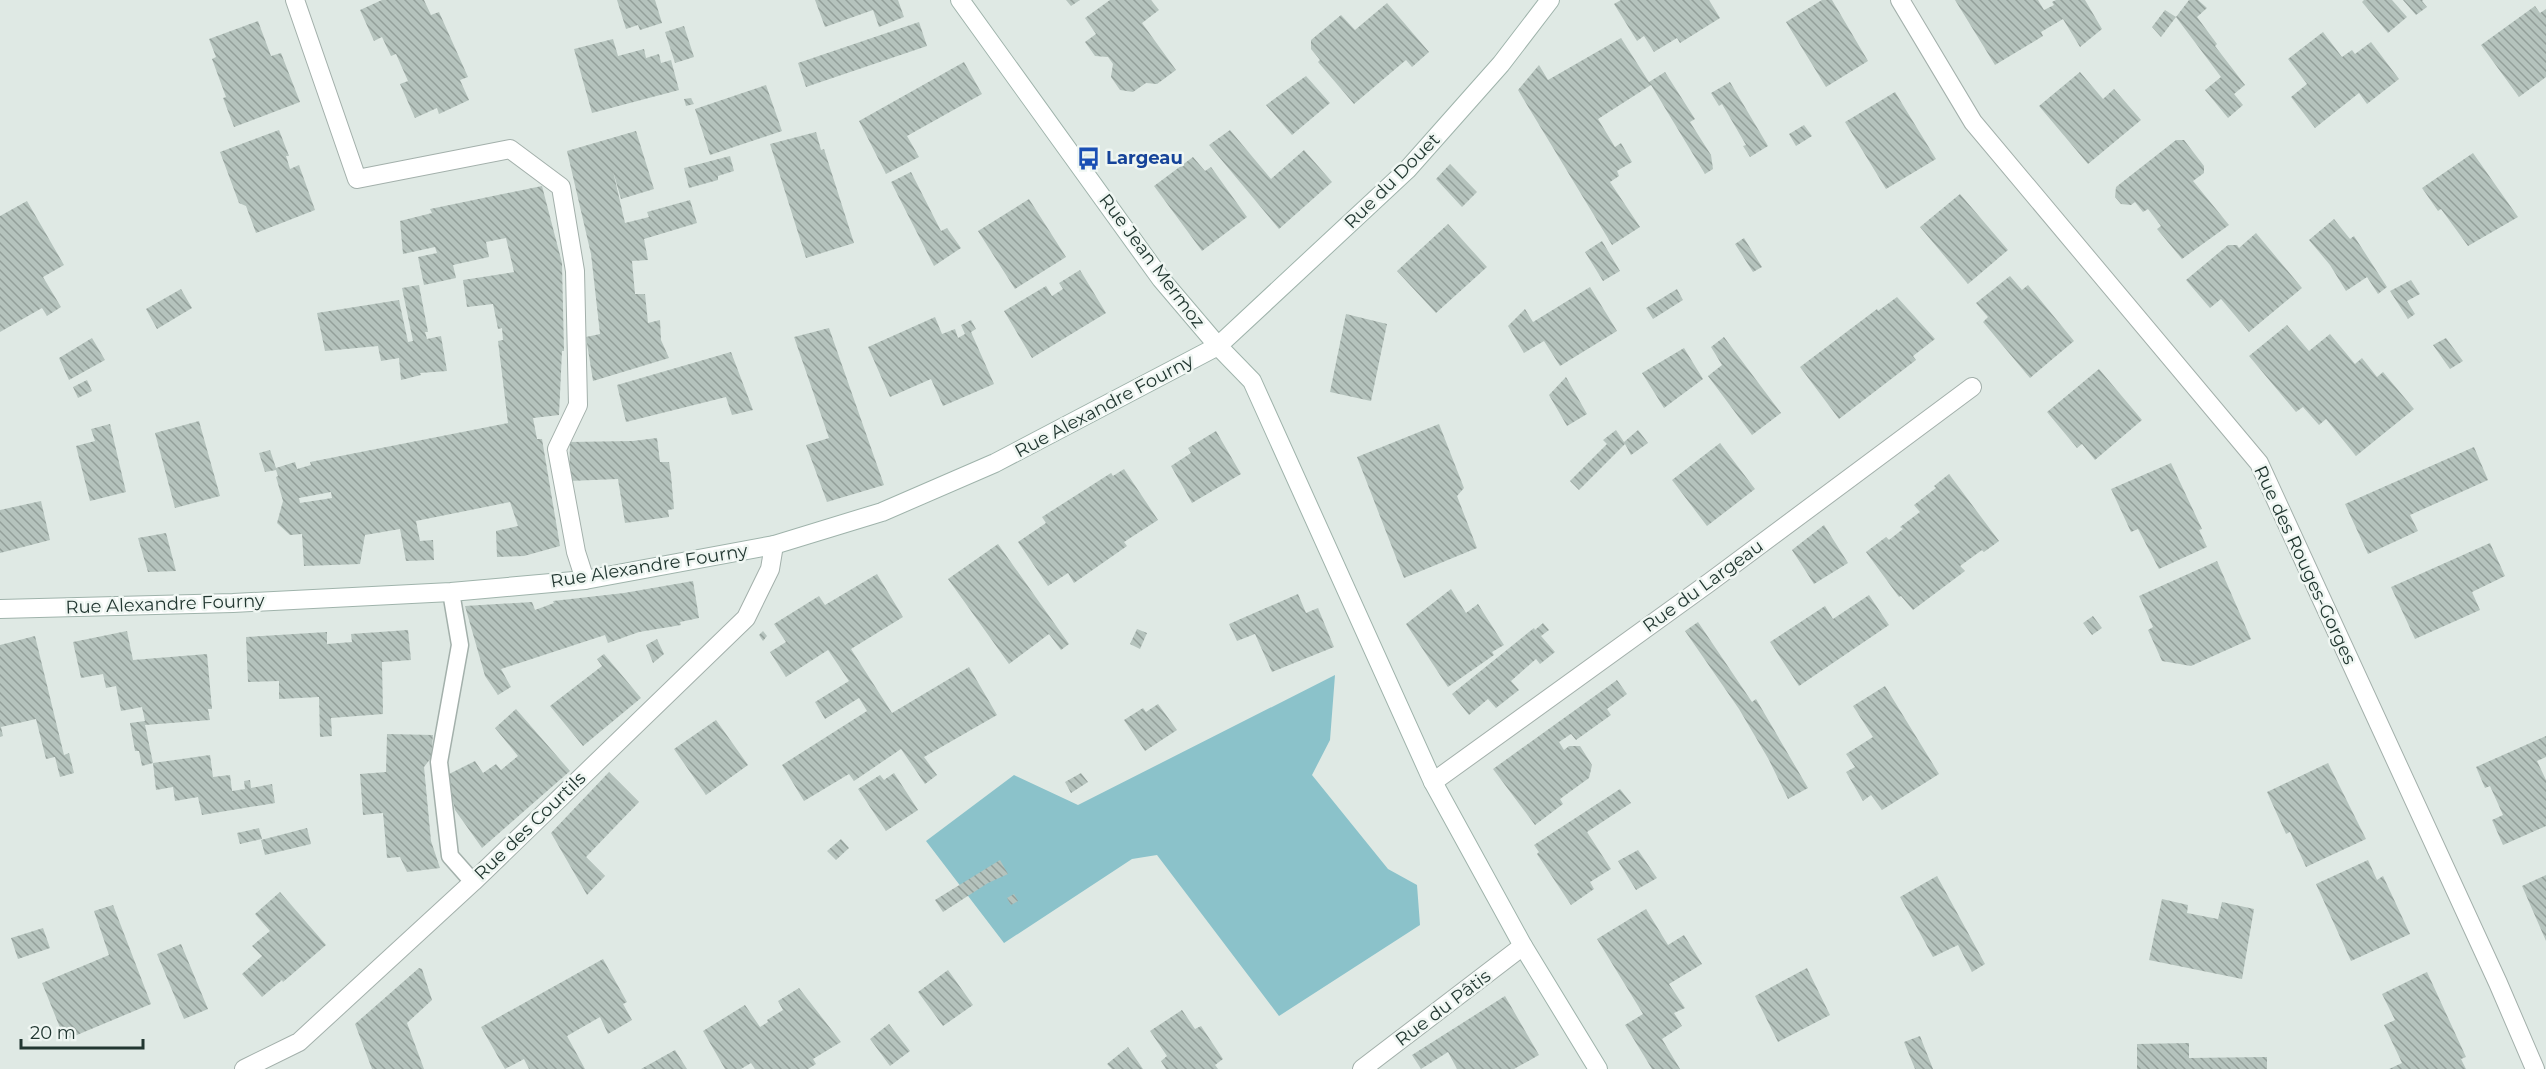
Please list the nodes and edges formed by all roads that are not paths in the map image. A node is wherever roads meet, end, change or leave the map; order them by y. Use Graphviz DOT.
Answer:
graph roads {
  1 [pos="295,0"];
  2 [pos="960,0"];
  3 [pos="1550,0"];
  4 [pos="1900,0"];
  5 [pos="1218,346"];
  6 [pos="1972,387"];
  7 [pos="774,545"];
  8 [pos="585,580"];
  9 [pos="451,592"];
  10 [pos="0,609"];
  11 [pos="1433,782"];
  12 [pos="473,882"];
  13 [pos="1523,946"];
  14 [pos="244,1069"];
  15 [pos="1362,1069"];
  16 [pos="1598,1069"];
  17 [pos="2535,1069"];
  1 -- 8 [label="street"];
  2 -- 5 [label="street, Rue Jean Mermoz"];
  3 -- 5 [label="street, Rue du Douet"];
  4 -- 17 [label="street, Rue des Rouges-Gorges"];
  5 -- 7 [label="street, Rue Alexandre Fourny"];
  5 -- 11 [label="street"];
  6 -- 11 [label="street, Rue du Largeau"];
  7 -- 8 [label="street, Rue Alexandre Fourny"];
  7 -- 12 [label="street, Rue des Courtils"];
  8 -- 9 [label="street, Rue Alexandre Fourny"];
  9 -- 10 [label="street, Rue Alexandre Fourny"];
  9 -- 12 [label="lane"];
  11 -- 13 [label="street"];
  12 -- 14 [label="street, Rue des Courtils"];
  13 -- 15 [label="street, Rue du Pâtis"];
  13 -- 16 [label="street"];
}
